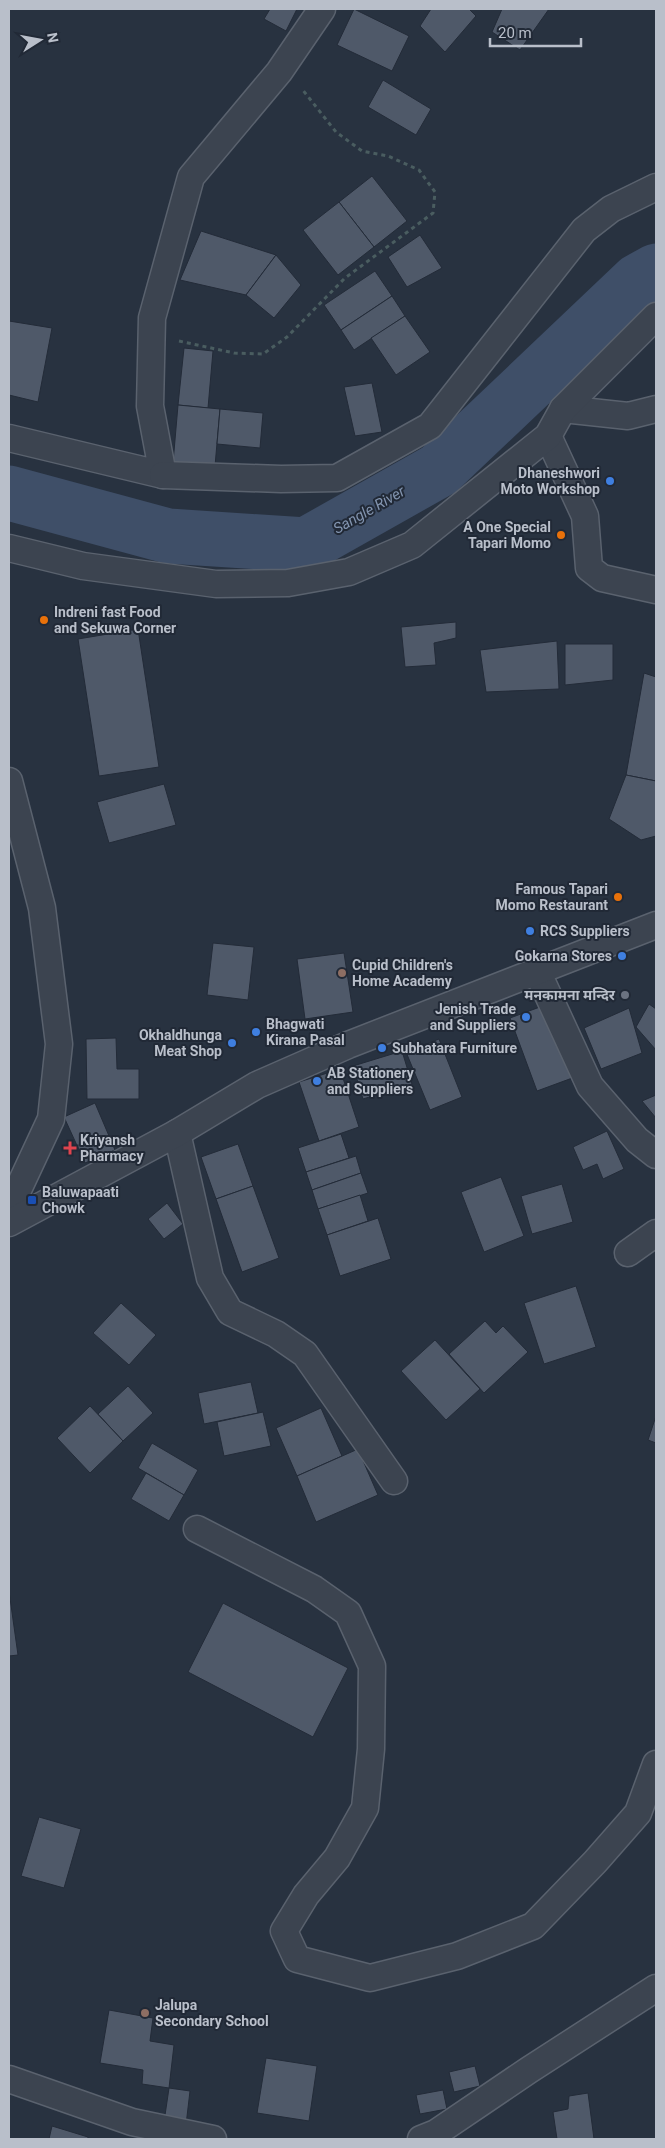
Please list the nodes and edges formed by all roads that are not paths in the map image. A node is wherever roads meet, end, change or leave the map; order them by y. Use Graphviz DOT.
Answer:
graph roads {
  1 [pos="322,9"];
  2 [pos="656,187"];
  3 [pos="656,316"];
  4 [pos="563,409"];
  5 [pos="656,409"];
  6 [pos="548,436"];
  7 [pos="9,438"];
  8 [pos="163,475"];
  9 [pos="9,548"];
  10 [pos="656,590"];
  11 [pos="9,782"];
  12 [pos="655,928"];
  13 [pos="537,971"];
  14 [pos="177,1133"];
  15 [pos="656,1154"];
  16 [pos="9,1209"];
  17 [pos="9,1223"];
  18 [pos="656,1233"];
  19 [pos="628,1253"];
  20 [pos="394,1481"];
  21 [pos="197,1529"];
  22 [pos="656,1764"];
  23 [pos="656,1988"];
  24 [pos="9,2079"];
  25 [pos="213,2139"];
  26 [pos="421,2139"];
  1 -- 8 [label="street"];
  2 -- 8 [label="street"];
  3 -- 4 [label="street"];
  4 -- 5 [label="street"];
  4 -- 6 [label="street"];
  6 -- 9 [label="street"];
  6 -- 10 [label="street"];
  7 -- 8 [label="street"];
  11 -- 16 [label="street"];
  12 -- 13 [label="street"];
  13 -- 14 [label="street"];
  13 -- 15 [label="street"];
  14 -- 17 [label="street"];
  14 -- 20 [label="street"];
  18 -- 19 [label="street"];
  21 -- 22 [label="street"];
  23 -- 26 [label="street"];
  24 -- 25 [label="street"];
}
